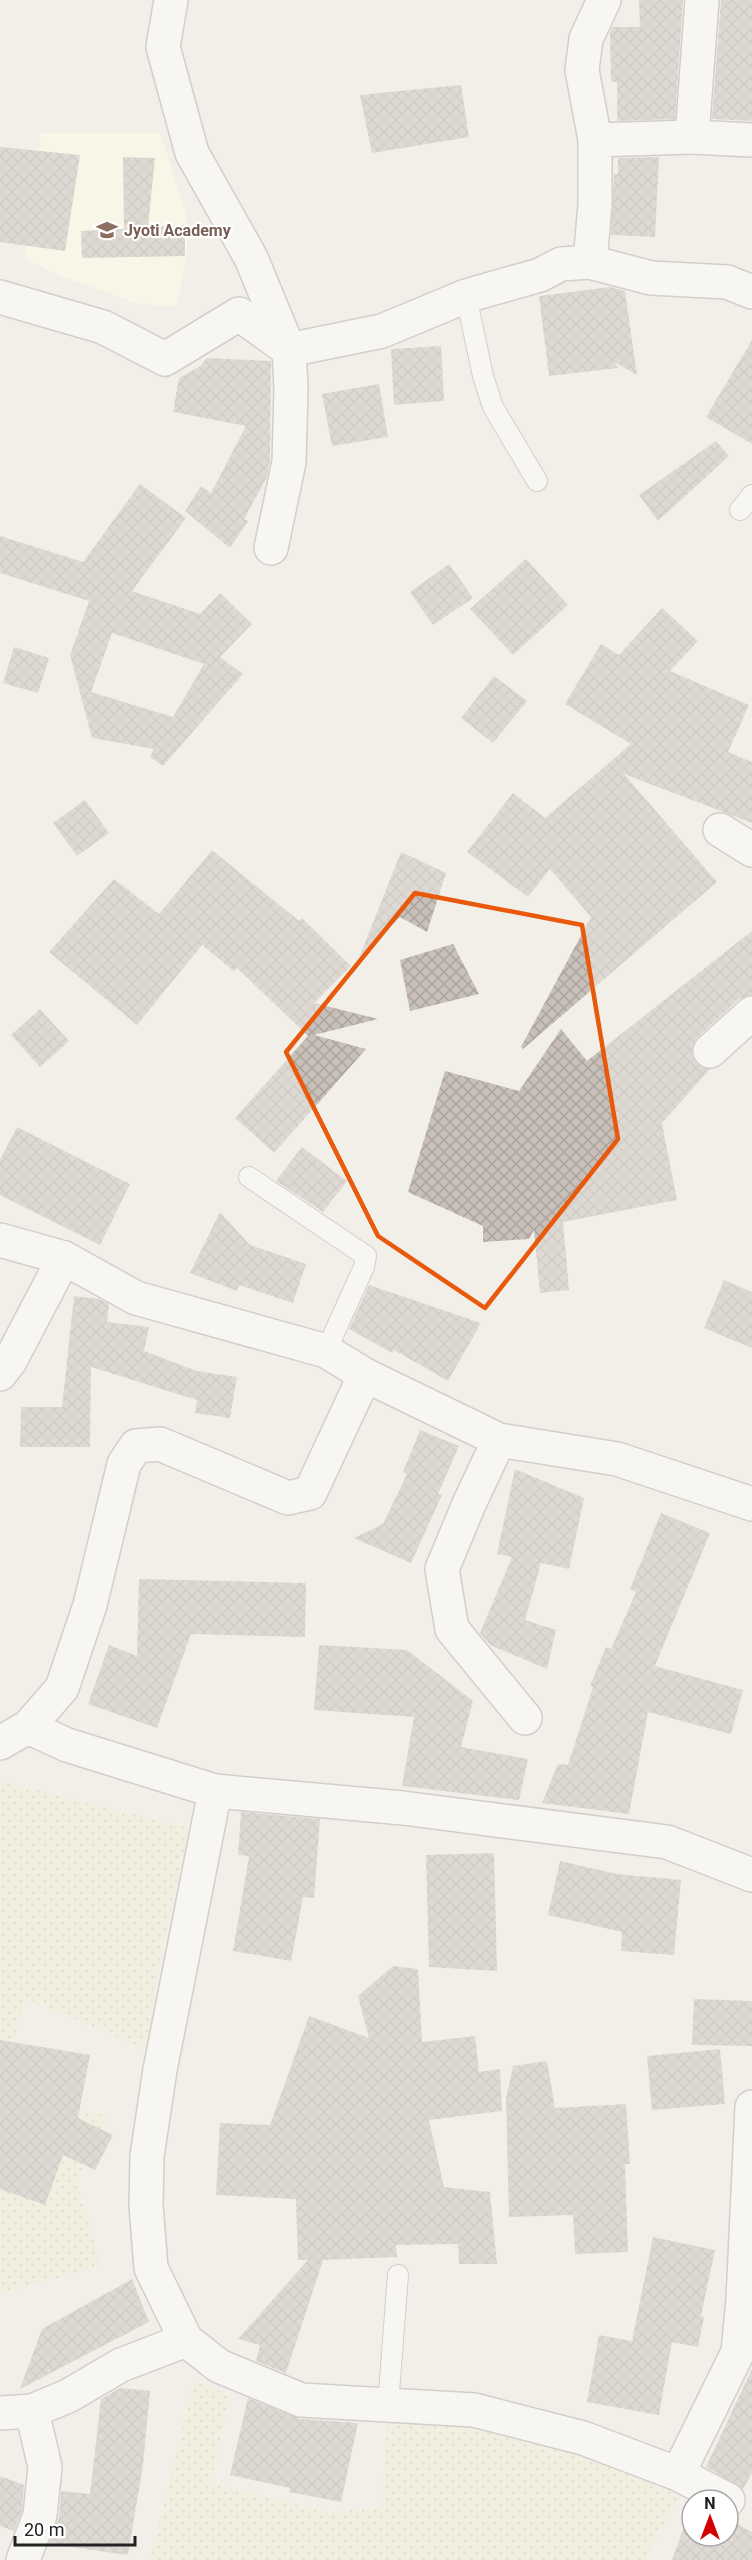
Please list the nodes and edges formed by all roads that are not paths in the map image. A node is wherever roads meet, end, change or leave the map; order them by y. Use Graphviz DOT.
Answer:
graph roads {
  1 [pos="171,0"];
  2 [pos="604,0"];
  3 [pos="702,0"];
  4 [pos="692,137"];
  5 [pos="595,140"];
  6 [pos="752,140"];
  7 [pos="590,262"];
  8 [pos="752,292"];
  9 [pos="466,296"];
  10 [pos="0,297"];
  11 [pos="289,350"];
  12 [pos="537,481"];
  13 [pos="271,548"];
  14 [pos="720,830"];
  15 [pos="752,850"];
  16 [pos="752,1013"];
  17 [pos="710,1051"];
  18 [pos="249,1177"];
  19 [pos="0,1240"];
  20 [pos="64,1258"];
  21 [pos="326,1352"];
  22 [pos="0,1374"];
  23 [pos="365,1375"];
  24 [pos="499,1440"];
  25 [pos="752,1504"];
  26 [pos="525,1718"];
  27 [pos="28,1727"];
  28 [pos="0,1743"];
  29 [pos="214,1791"];
  30 [pos="752,1875"];
  31 [pos="752,2107"];
  32 [pos="398,2275"];
  33 [pos="186,2340"];
  34 [pos="388,2405"];
  35 [pos="33,2411"];
  36 [pos="0,2412"];
  37 [pos="678,2474"];
  38 [pos="705,2488"];
  39 [pos="23,2560"];
  1 -- 11 [label="street"];
  2 -- 5 [label="street"];
  3 -- 4 [label="street"];
  4 -- 5 [label="street"];
  4 -- 6 [label="street"];
  5 -- 7 [label="street"];
  7 -- 8 [label="street"];
  7 -- 9 [label="street"];
  9 -- 11 [label="street"];
  9 -- 12 [label="lane"];
  10 -- 11 [label="street"];
  11 -- 13 [label="street"];
  14 -- 15 [label="street"];
  16 -- 17 [label="street"];
  18 -- 21 [label="lane"];
  19 -- 20 [label="street"];
  20 -- 21 [label="street"];
  20 -- 22 [label="street"];
  21 -- 23 [label="street"];
  23 -- 24 [label="street"];
  23 -- 27 [label="street"];
  24 -- 25 [label="street"];
  24 -- 26 [label="street"];
  27 -- 28 [label="street"];
  27 -- 29 [label="street"];
  29 -- 30 [label="street"];
  29 -- 33 [label="street"];
  31 -- 37 [label="street"];
  32 -- 34 [label="lane"];
  33 -- 34 [label="street"];
  33 -- 35 [label="street"];
  34 -- 37 [label="street"];
  35 -- 36 [label="street"];
  35 -- 39 [label="street"];
  37 -- 38 [label="street"];
}
